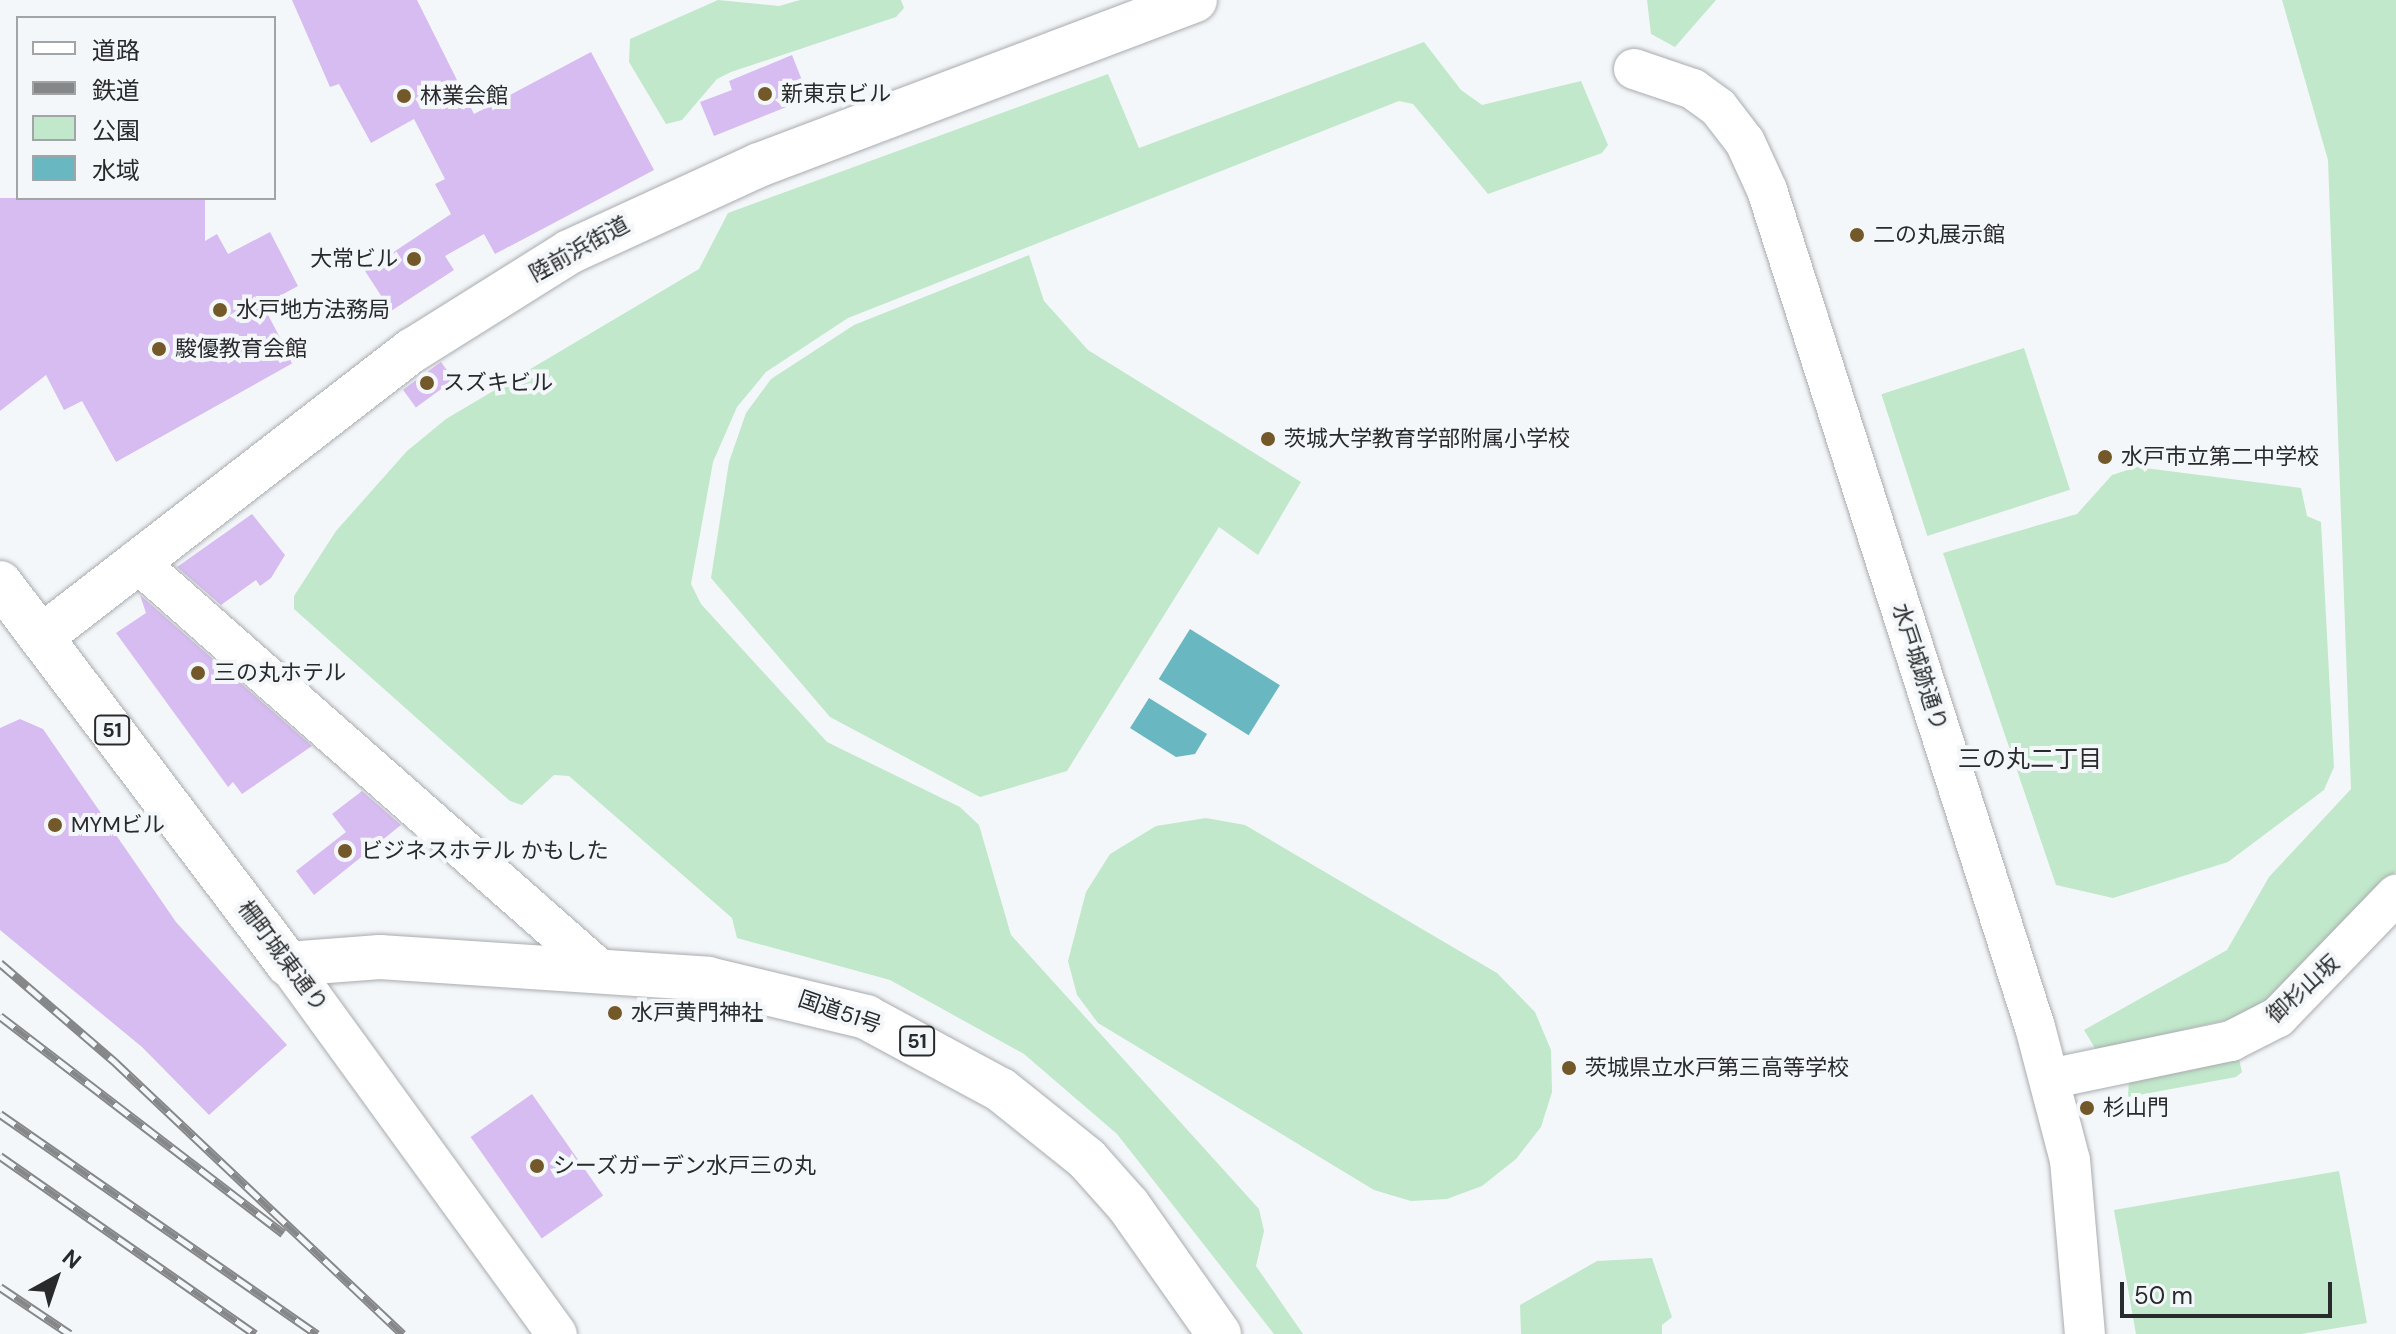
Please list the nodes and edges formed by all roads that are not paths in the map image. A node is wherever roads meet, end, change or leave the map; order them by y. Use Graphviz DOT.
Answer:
graph roads {
  1 [pos="1195,0"];
  2 [pos="1634,69"];
  3 [pos="136,561"];
  4 [pos="0,583"];
  5 [pos="41,637"];
  6 [pos="2396,895"];
  7 [pos="288,964"];
  8 [pos="599,969"];
  9 [pos="2049,1079"];
  10 [pos="557,1334"];
  11 [pos="1219,1334"];
  12 [pos="2085,1334"];
  1 -- 3 [label="main road, 陸前浜街道"];
  2 -- 9 [label="street, 水戸城跡通り"];
  3 -- 5 [label="main road, 陸前浜街道"];
  3 -- 8 [label="street"];
  4 -- 5 [label="main road, 柵町城東通り / 51"];
  5 -- 7 [label="main road, 柵町城東通り / 51"];
  6 -- 9 [label="street, 御杉山坂"];
  7 -- 8 [label="main road, 国道51号 / 51"];
  7 -- 10 [label="street, 柵町城東通り"];
  8 -- 11 [label="main road, 国道51号 / 51"];
  9 -- 12 [label="street, 水戸城跡通り"];
}
